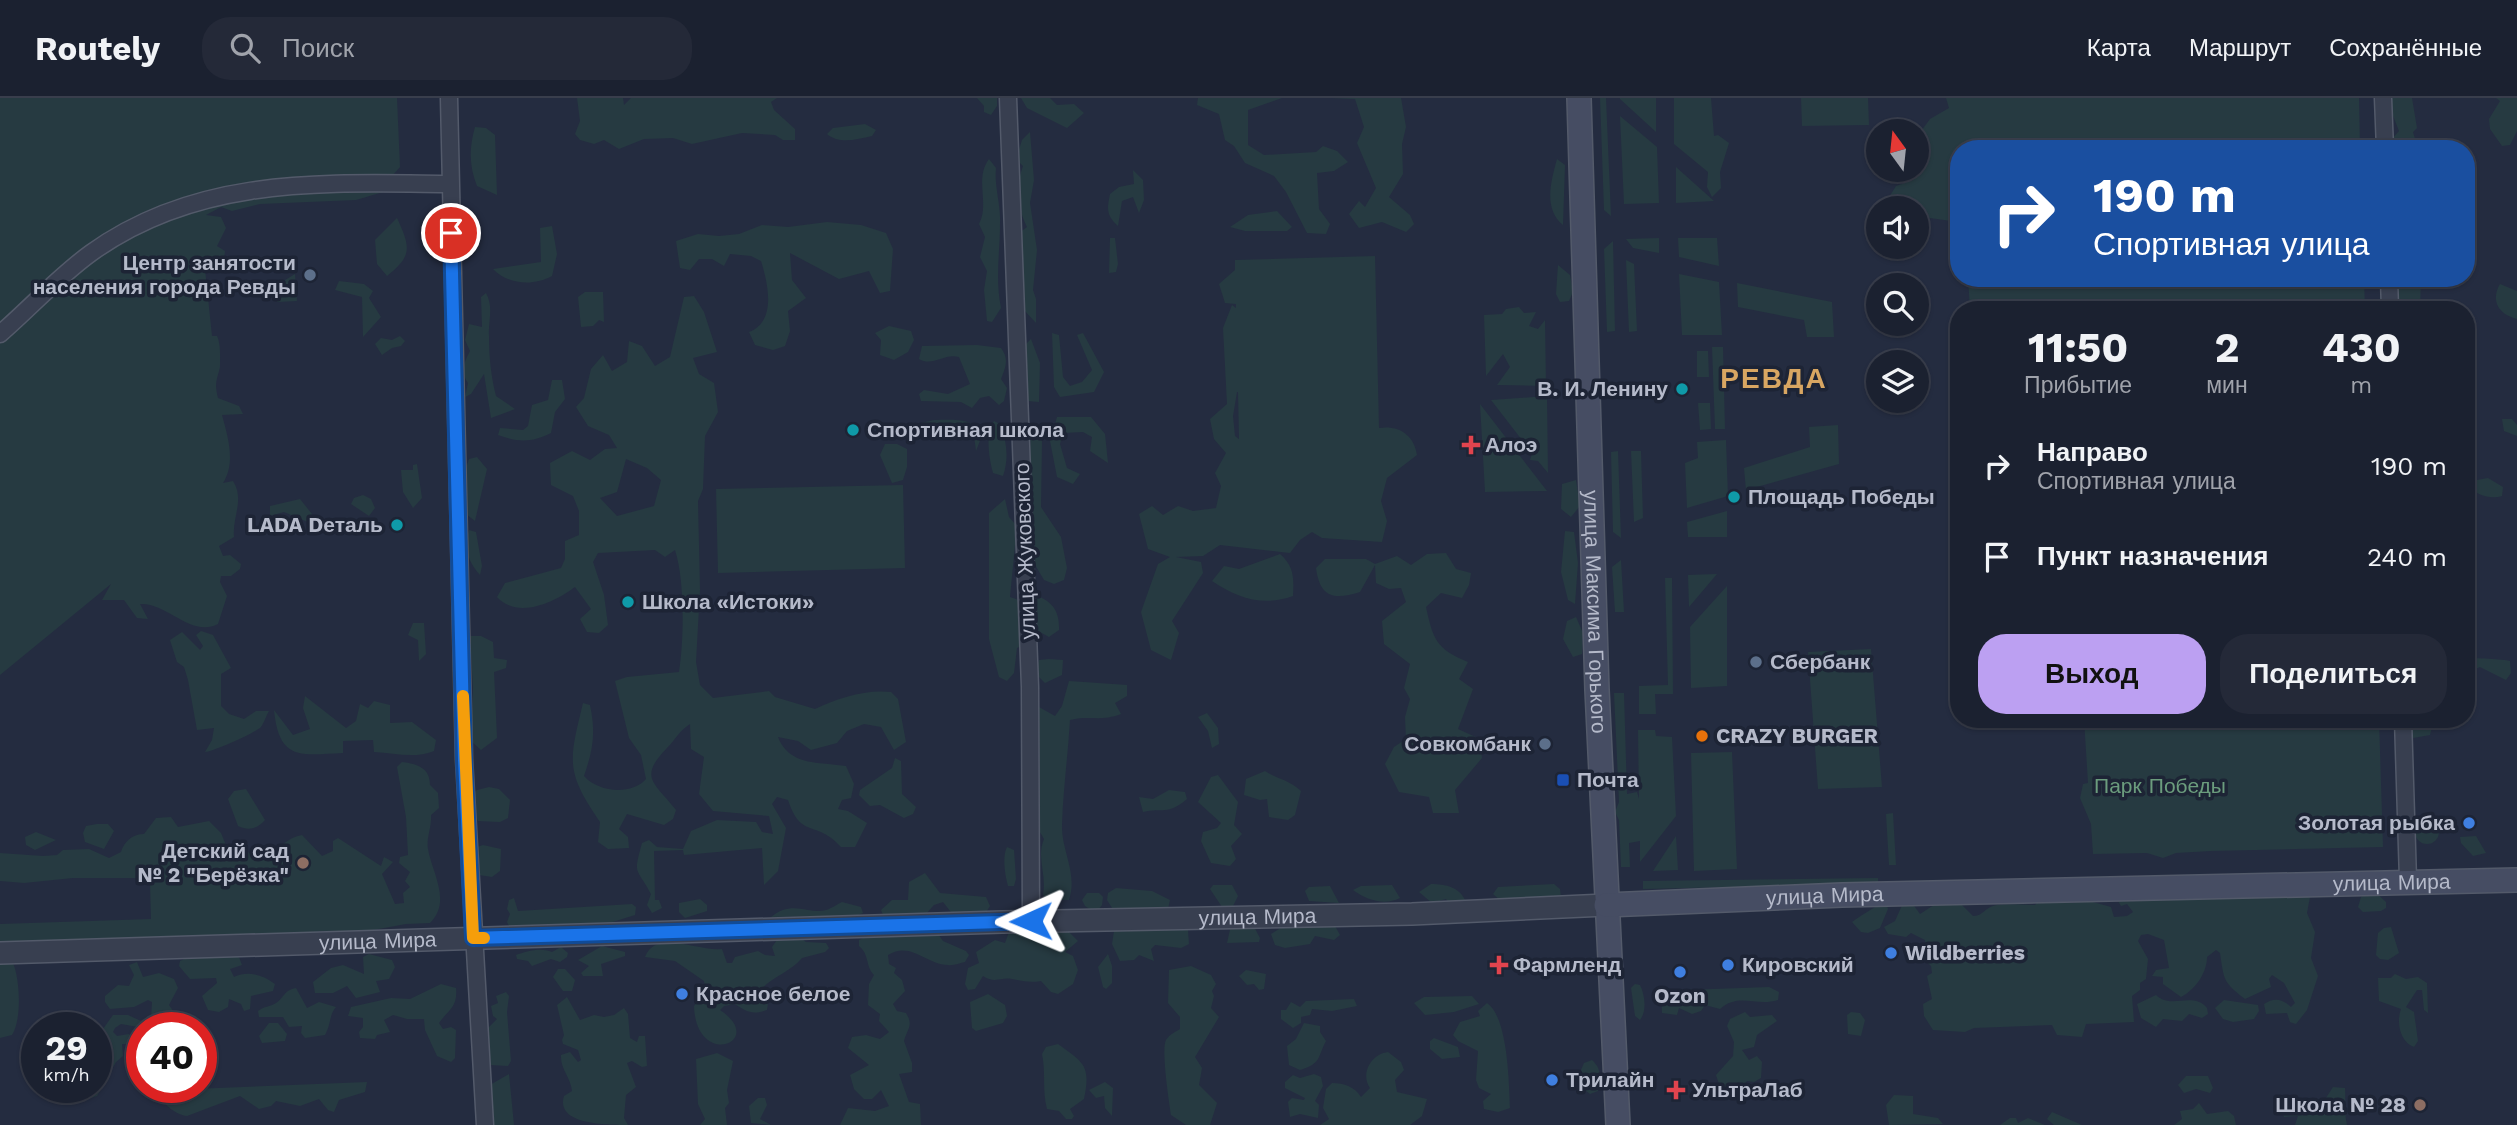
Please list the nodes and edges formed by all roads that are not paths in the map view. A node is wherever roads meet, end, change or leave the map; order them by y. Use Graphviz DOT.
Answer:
graph roads {
  1 [pos="449,98"];
  2 [pos="1008,98"];
  3 [pos="1579,98"];
  4 [pos="2384,98"];
  5 [pos="2385,140"];
  6 [pos="451,184"];
  7 [pos="0,334"];
  8 [pos="2403,728"];
  9 [pos="2408,880"];
  10 [pos="2517,880"];
  11 [pos="1606,905"];
  12 [pos="1031,921"];
  13 [pos="473,938"];
  14 [pos="0,953"];
  15 [pos="485,1125"];
  16 [pos="1618,1125"];
  1 -- 6 [label="street"];
  2 -- 12 [label="street, улица Жуковского"];
  3 -- 11 [label="main road, улица Максима Горького"];
  4 -- 5 [label="street"];
  6 -- 7 [label="street"];
  6 -- 13 [label="street"];
  8 -- 9 [label="street"];
  9 -- 10 [label="main road, улица Мира"];
  9 -- 11 [label="main road, улица Мира"];
  11 -- 12 [label="street, улица Мира"];
  11 -- 16 [label="main road, улица Максима Горького"];
  12 -- 13 [label="street, улица Мира"];
  13 -- 14 [label="street, улица Мира"];
  13 -- 15 [label="street"];
}
